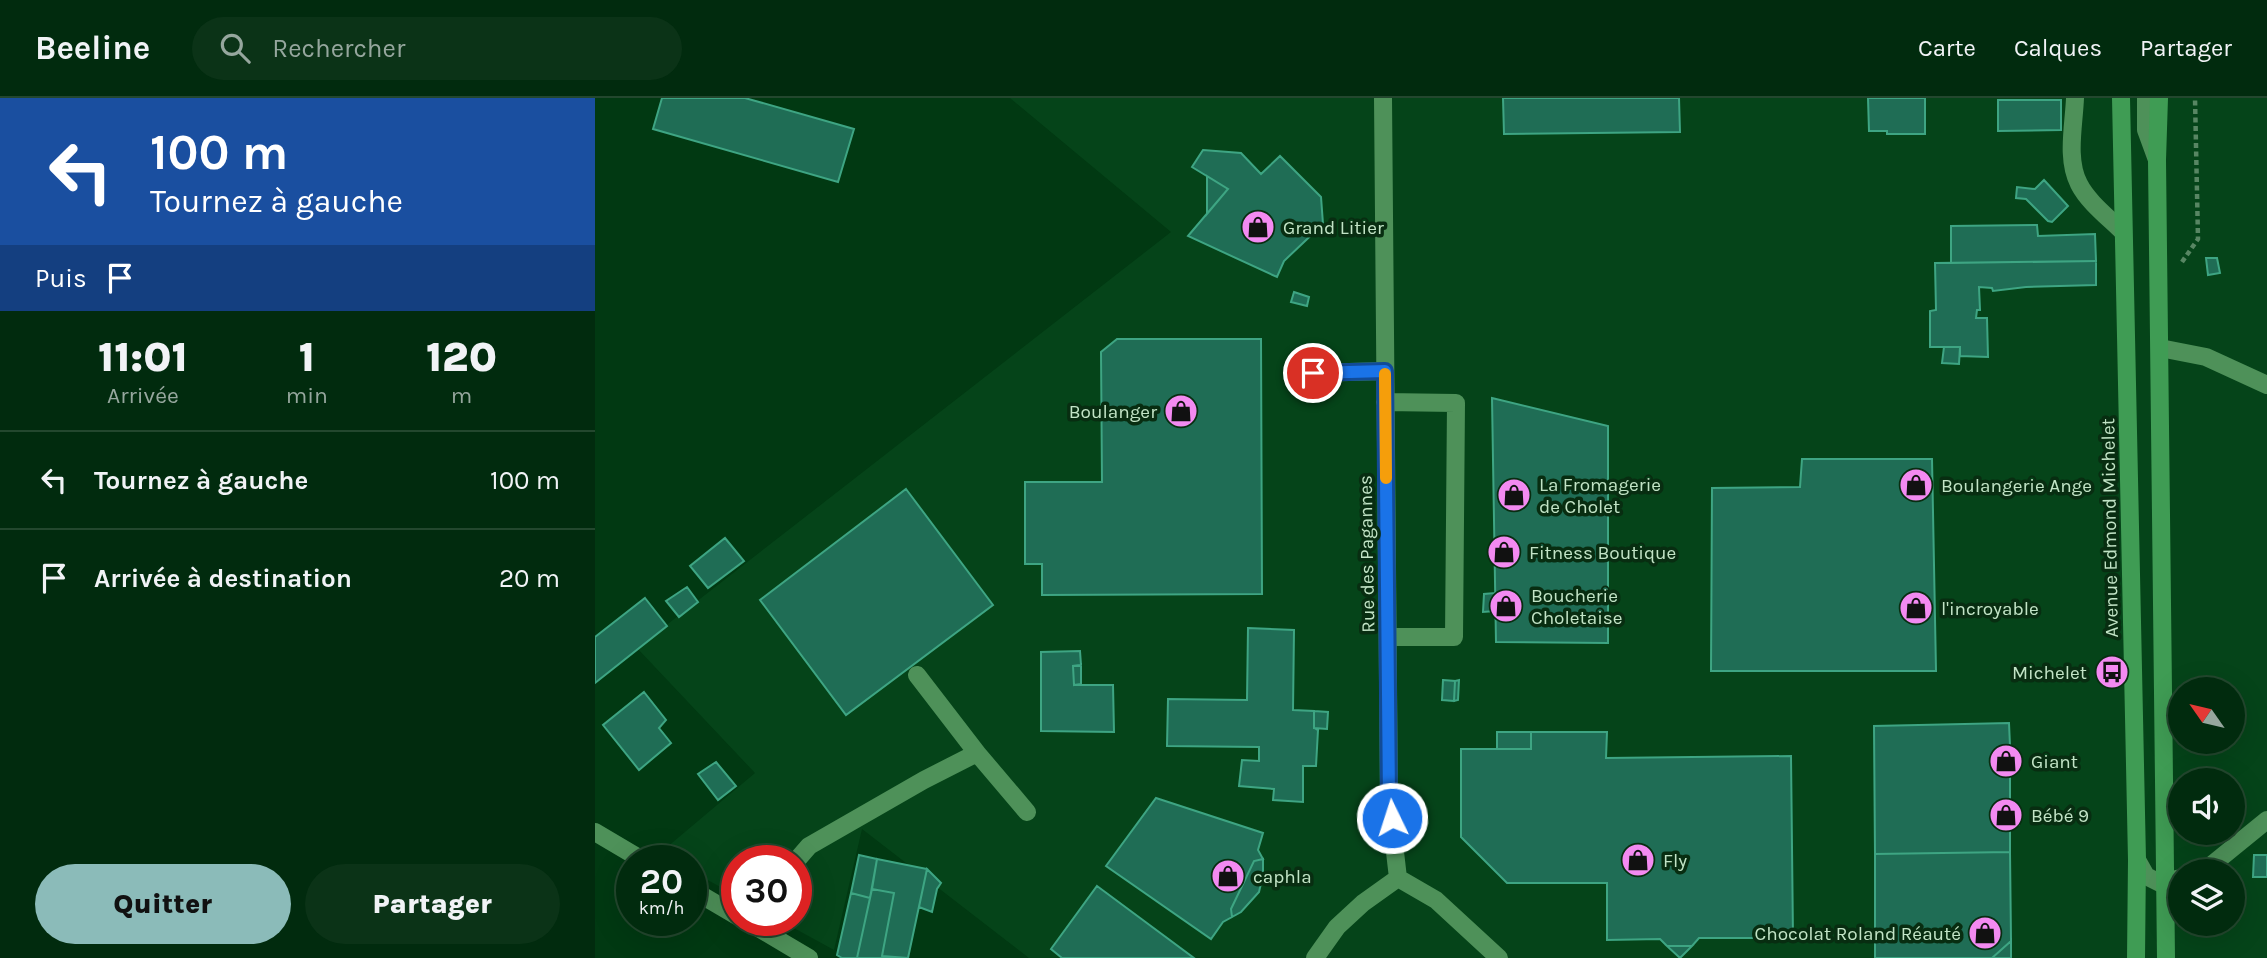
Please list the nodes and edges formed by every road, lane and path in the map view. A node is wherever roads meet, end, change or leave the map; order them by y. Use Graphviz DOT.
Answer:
graph roads {
  1 [pos="1383,98"];
  2 [pos="2075,98"];
  3 [pos="2121,98"];
  4 [pos="2146,98"];
  5 [pos="2159,98"];
  6 [pos="2157,160"];
  7 [pos="2123,232"];
  8 [pos="2159,348"];
  9 [pos="1385,371"];
  10 [pos="1313,373"];
  11 [pos="2267,385"];
  12 [pos="1385,402"];
  13 [pos="1388,637"];
  14 [pos="917,675"];
  15 [pos="977,753"];
  16 [pos="1027,811"];
  17 [pos="2267,820"];
  18 [pos="595,832"];
  19 [pos="617,845"];
  20 [pos="811,845"];
  21 [pos="2172,859"];
  22 [pos="2219,859"];
  23 [pos="2137,860"];
  24 [pos="1398,878"];
  25 [pos="2168,882"];
  26 [pos="773,936"];
  27 [pos="2168,936"];
  28 [pos="809,958"];
  29 [pos="1315,958"];
  30 [pos="1499,958"];
  31 [pos="2136,958"];
  32 [pos="2166,958"];
  1 -- 9 [label="street, Rue des Pagannes"];
  2 -- 7 [label="street"];
  3 -- 7 [label="main road, Avenue Edmond Michelet"];
  4 -- 6 [label="street"];
  5 -- 6 [label="main road"];
  6 -- 8 [label="main road"];
  7 -- 23 [label="main road, Avenue Edmond Michelet"];
  8 -- 11 [label="street"];
  8 -- 21 [label="main road"];
  9 -- 10 [label="street"];
  9 -- 12 [label="street, Rue des Pagannes"];
  12 -- 13 [label="street, Rue des Pagannes"];
  12 -- 13 [label="street"];
  13 -- 24 [label="street, Rue des Pagannes"];
  14 -- 15 [label="street"];
  15 -- 16 [label="street"];
  15 -- 20 [label="street"];
  17 -- 22 [label="street"];
  18 -- 19 [label="street"];
  23 -- 25 [label="street"];
  23 -- 31 [label="main road, Avenue Edmond Michelet"];
  24 -- 29 [label="street"];
  24 -- 30 [label="street"];
  26 -- 28 [label="street"];
  27 -- 32 [label="main road"];
}
